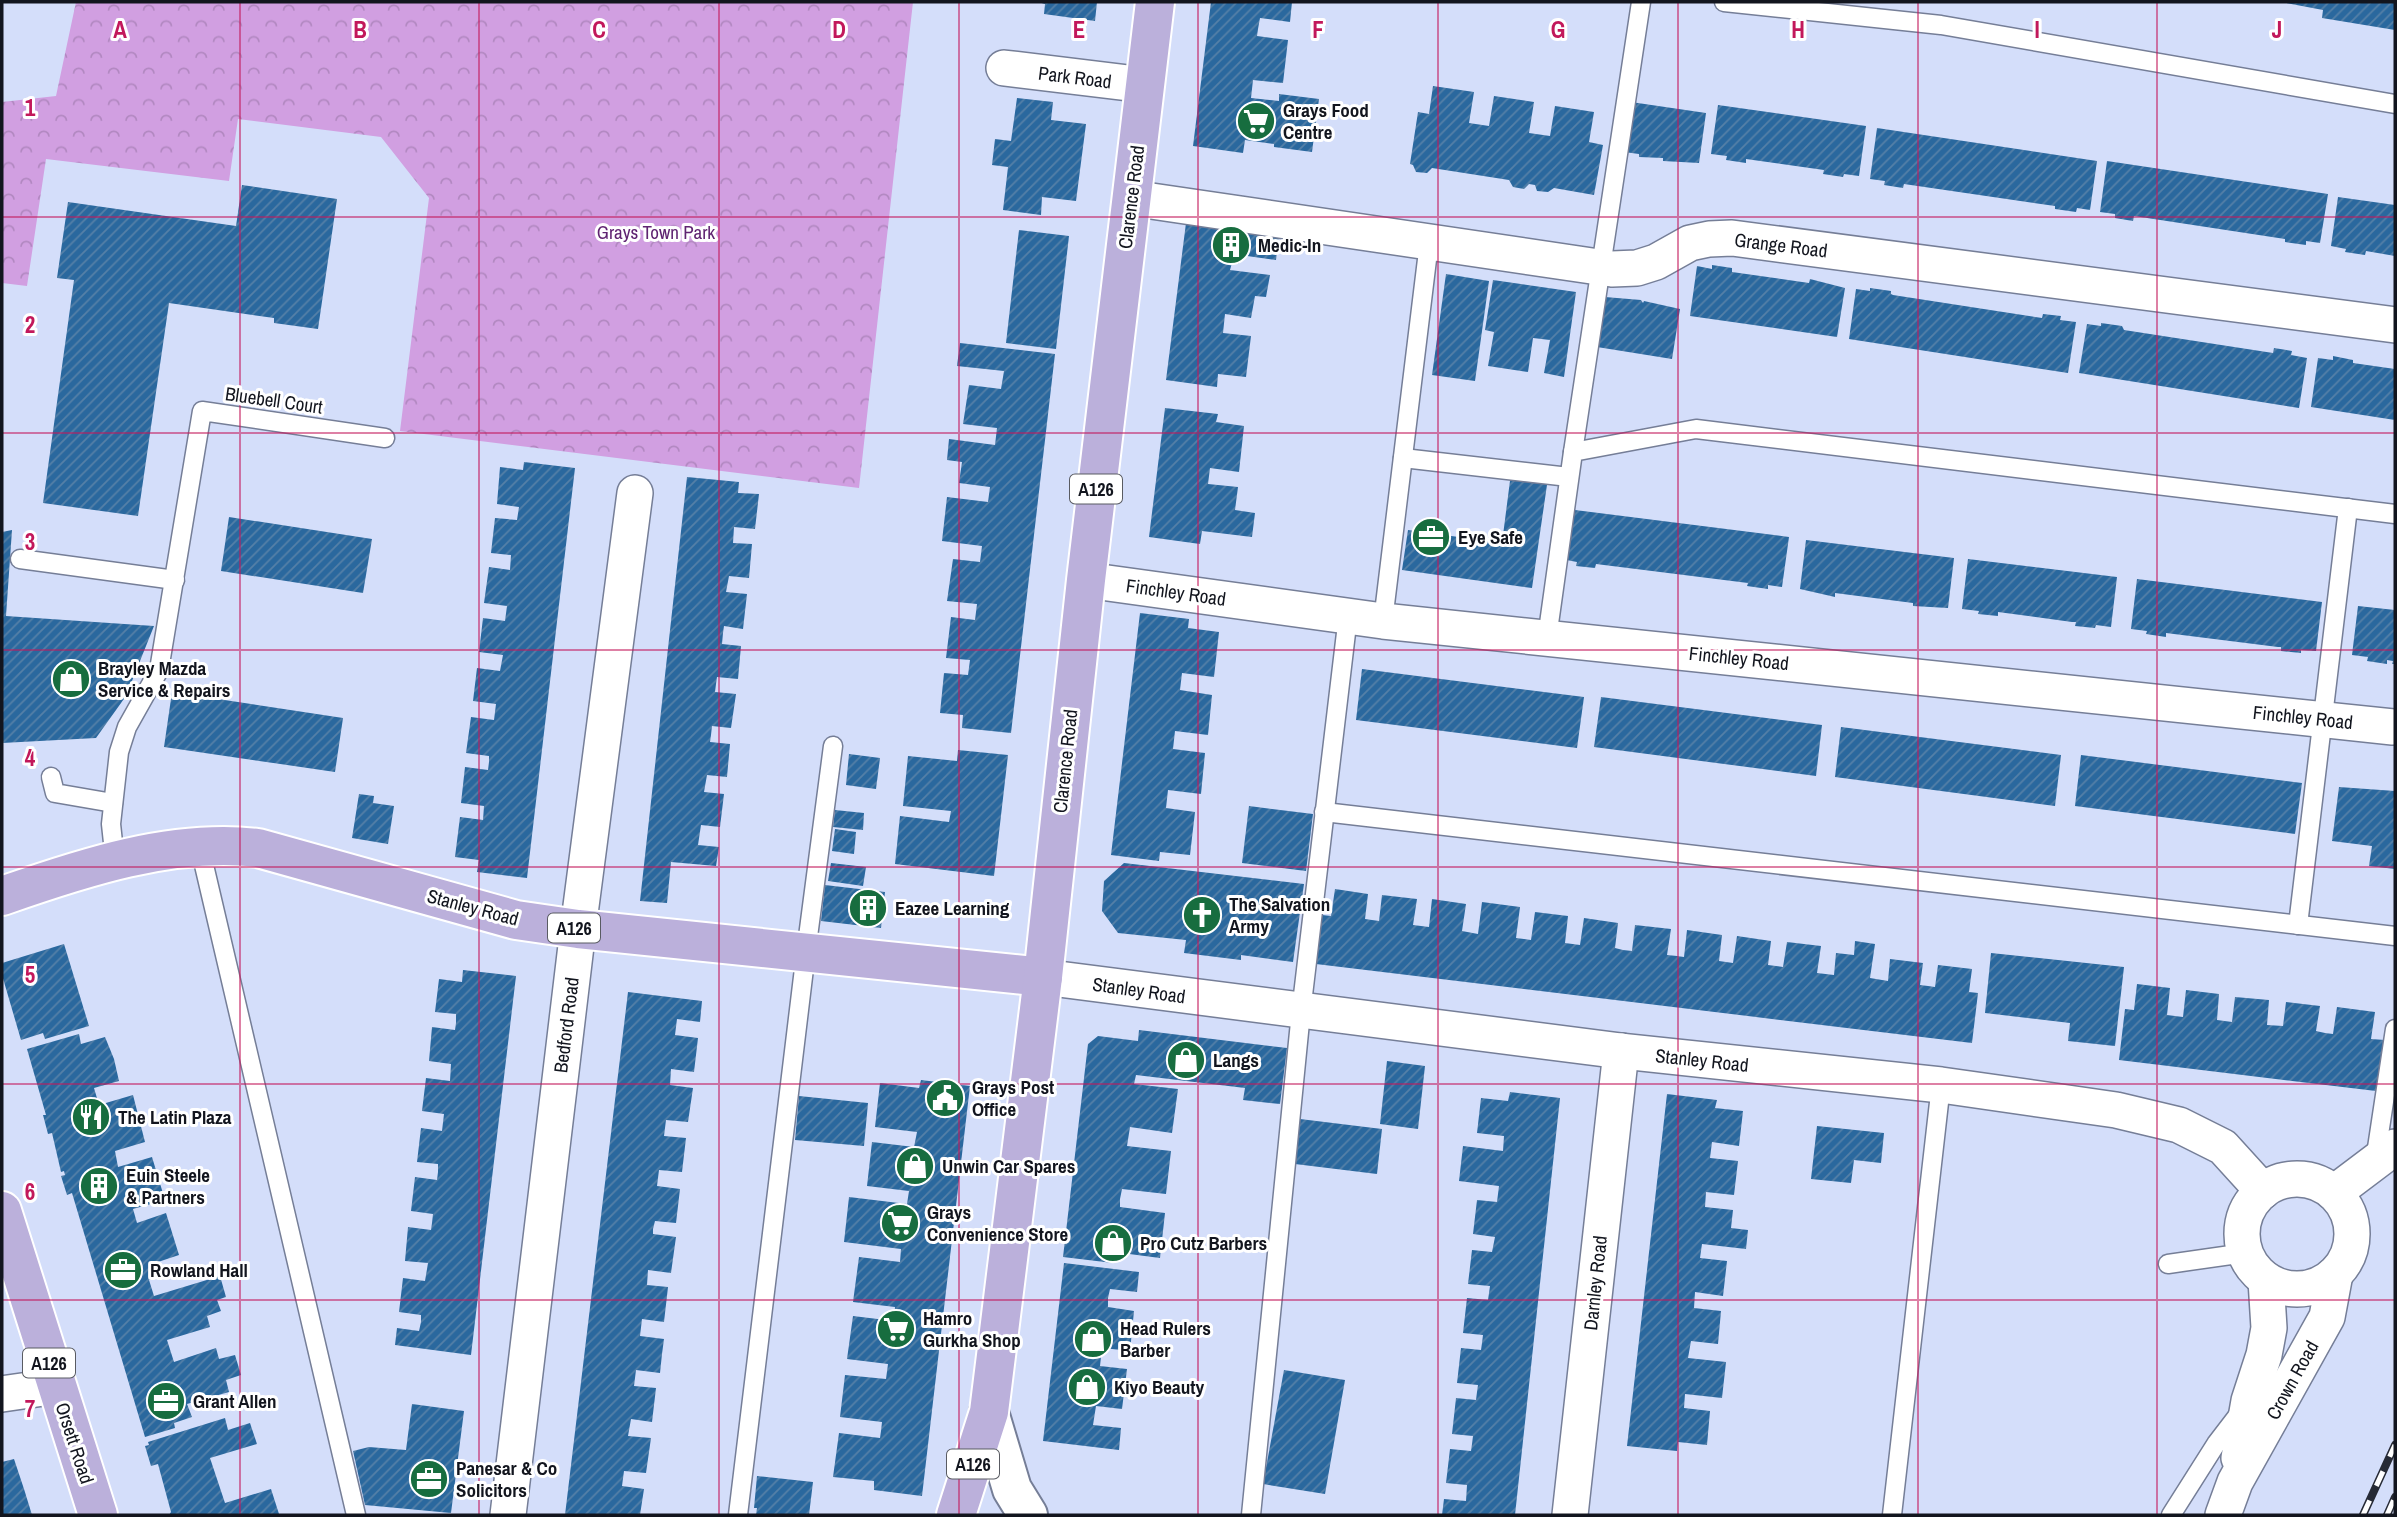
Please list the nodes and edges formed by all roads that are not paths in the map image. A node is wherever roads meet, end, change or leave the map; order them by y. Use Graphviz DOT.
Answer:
graph roads {
  1 [pos="1155,2"];
  2 [pos="1641,2"];
  3 [pos="1724,2"];
  4 [pos="1004,68"];
  5 [pos="1145,85"];
  6 [pos="2395,104"];
  7 [pos="1131,198"];
  8 [pos="1429,243"];
  9 [pos="1599,267"];
  10 [pos="2395,326"];
  11 [pos="385,438"];
  12 [pos="1573,453"];
  13 [pos="1403,458"];
  14 [pos="1569,477"];
  15 [pos="635,493"];
  16 [pos="2348,508"];
  17 [pos="2395,514"];
  18 [pos="20,559"];
  19 [pos="175,580"];
  20 [pos="1086,580"];
  21 [pos="1348,615"];
  22 [pos="1383,621"];
  23 [pos="1547,638"];
  24 [pos="2322,718"];
  25 [pos="2393,727"];
  26 [pos="833,746"];
  27 [pos="51,776"];
  28 [pos="113,803"];
  29 [pos="1324,812"];
  30 [pos="200,848"];
  31 [pos="116,861"];
  32 [pos="2,896"];
  33 [pos="2298,925"];
  34 [pos="578,929"];
  35 [pos="2395,936"];
  36 [pos="806,952"];
  37 [pos="1043,977"];
  38 [pos="1301,1012"];
  39 [pos="2395,1029"];
  40 [pos="1621,1051"];
  41 [pos="1941,1085"];
  42 [pos="2385,1154"];
  43 [pos="2263,1191"];
  44 [pos="2334,1193"];
  45 [pos="2,1211"];
  46 [pos="2245,1253"];
  47 [pos="2168,1264"];
  48 [pos="2335,1274"];
  49 [pos="2266,1280"];
  50 [pos="57,1386"];
  51 [pos="2,1394"];
  52 [pos="2249,1401"];
  53 [pos="989,1412"];
  54 [pos="2235,1482"];
  55 [pos="98,1515"];
  56 [pos="356,1515"];
  57 [pos="508,1515"];
  58 [pos="738,1515"];
  59 [pos="956,1515"];
  60 [pos="1028,1515"];
  61 [pos="1251,1515"];
  62 [pos="1570,1515"];
  63 [pos="1892,1515"];
  64 [pos="2171,1515"];
  65 [pos="2223,1515"];
  1 -- 5 [label="main road, Clarence Road / A126"];
  2 -- 9 [label="lane"];
  3 -- 6 [label="lane"];
  4 -- 5 [label="street, Park Road"];
  5 -- 7 [label="main road, Clarence Road / A126"];
  7 -- 8 [label="street, Grange Road"];
  7 -- 20 [label="main road, Clarence Road / A126"];
  8 -- 9 [label="street, Grange Road"];
  8 -- 13 [label="lane"];
  9 -- 10 [label="street, Grange Road"];
  9 -- 12 [label="lane"];
  11 -- 19 [label="lane, Bluebell Court"];
  12 -- 14 [label="lane"];
  12 -- 16 [label="lane"];
  13 -- 14 [label="lane"];
  13 -- 22 [label="lane"];
  14 -- 23 [label="lane"];
  15 -- 34 [label="street, Bedford Road"];
  16 -- 17 [label="lane"];
  16 -- 24 [label="lane"];
  18 -- 19 [label="lane"];
  19 -- 28 [label="lane, Bluebell Court"];
  20 -- 21 [label="street, Finchley Road"];
  20 -- 37 [label="main road, Clarence Road / A126"];
  21 -- 22 [label="street, Finchley Road"];
  21 -- 29 [label="lane"];
  22 -- 23 [label="street, Finchley Road"];
  23 -- 24 [label="street, Finchley Road"];
  24 -- 25 [label="street, Finchley Road"];
  24 -- 33 [label="lane"];
  26 -- 36 [label="lane"];
  27 -- 28 [label="lane"];
  28 -- 31 [label="lane, Bluebell Court"];
  29 -- 33 [label="lane"];
  29 -- 38 [label="lane"];
  30 -- 31 [label="main road, Stanley Road / A126"];
  30 -- 34 [label="main road, Stanley Road / A126"];
  30 -- 56 [label="lane"];
  31 -- 32 [label="main road, Stanley Road / A126"];
  33 -- 35 [label="lane"];
  34 -- 36 [label="main road, Stanley Road / A126"];
  34 -- 57 [label="street, Bedford Road"];
  36 -- 37 [label="main road, Stanley Road / A126"];
  36 -- 58 [label="lane"];
  37 -- 38 [label="street, Stanley Road"];
  37 -- 53 [label="main road, Clarence Road / A126"];
  38 -- 40 [label="street, Stanley Road"];
  38 -- 61 [label="lane"];
  39 -- 42 [label="lane"];
  40 -- 41 [label="street, Stanley Road"];
  40 -- 62 [label="street, Darnley Road"];
  41 -- 43 [label="street, Stanley Road"];
  41 -- 63 [label="lane"];
  42 -- 44 [label="street"];
  43 -- 44 [label="street"];
  43 -- 46 [label="street"];
  44 -- 48 [label="street"];
  45 -- 50 [label="main road, Orsett Road / A126"];
  46 -- 47 [label="lane"];
  46 -- 49 [label="street"];
  48 -- 49 [label="street"];
  48 -- 54 [label="street, Crown Road"];
  49 -- 52 [label="street, Crown Road"];
  50 -- 51 [label="street"];
  50 -- 55 [label="main road, Orsett Road / A126"];
  52 -- 54 [label="street, Crown Road"];
  52 -- 64 [label="lane"];
  53 -- 59 [label="main road, Clarence Road / A126"];
  53 -- 60 [label="main road"];
  54 -- 65 [label="street, Crown Road"];
}
